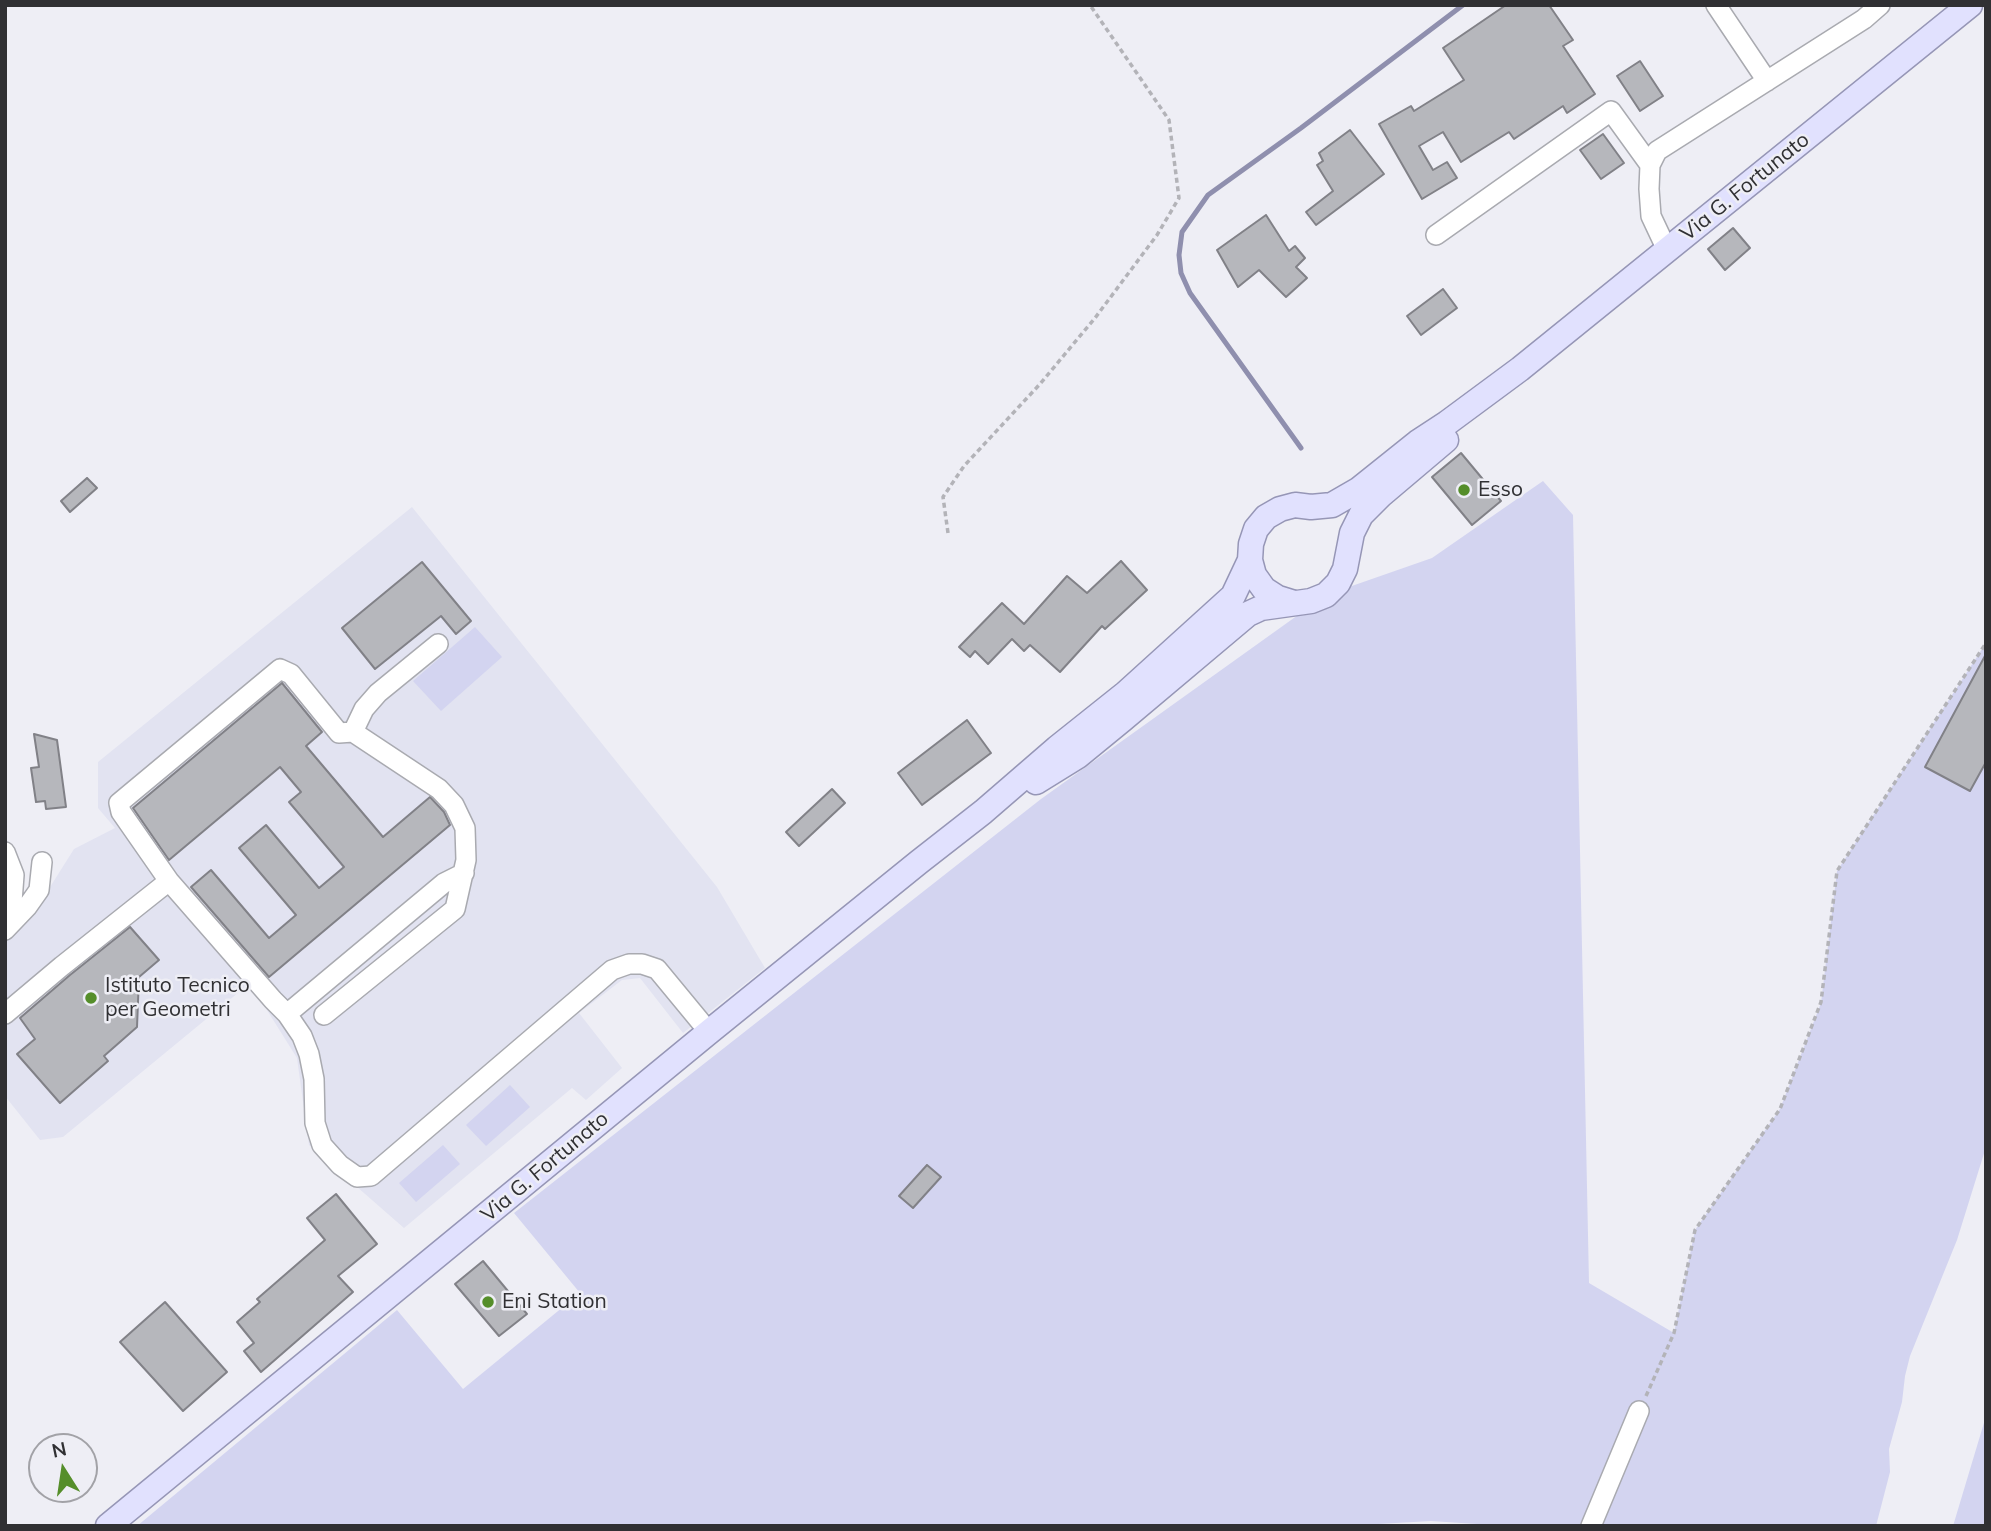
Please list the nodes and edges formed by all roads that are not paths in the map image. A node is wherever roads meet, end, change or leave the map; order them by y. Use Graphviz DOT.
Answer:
graph roads {
  1 [pos="1716,5"];
  2 [pos="1880,5"];
  3 [pos="1970,5"];
  4 [pos="1860,12"];
  5 [pos="1766,81"];
  6 [pos="1650,165"];
  7 [pos="1436,235"];
  8 [pos="1667,250"];
  9 [pos="1520,369"];
  10 [pos="1311,507"];
  11 [pos="1348,552"];
  12 [pos="1250,560"];
  13 [pos="1294,603"];
  14 [pos="438,644"];
  15 [pos="353,732"];
  16 [pos="984,812"];
  17 [pos="5,852"];
  18 [pos="43,862"];
  19 [pos="464,873"];
  20 [pos="169,881"];
  21 [pos="5,909"];
  22 [pos="5,930"];
  23 [pos="5,1014"];
  24 [pos="287,1014"];
  25 [pos="324,1015"];
  26 [pos="709,1032"];
  27 [pos="1639,1411"];
  28 [pos="108,1526"];
  29 [pos="1591,1526"];
  1 -- 5 [label="street"];
  2 -- 4 [label="street"];
  3 -- 8 [label="main road, Via G. Fortunato"];
  4 -- 5 [label="street"];
  5 -- 6 [label="street"];
  6 -- 7 [label="street"];
  6 -- 8 [label="street"];
  8 -- 9 [label="main road, Via G. Fortunato"];
  9 -- 10 [label="main road"];
  9 -- 11 [label="main road"];
  10 -- 11 [label="main road"];
  10 -- 12 [label="main road"];
  11 -- 13 [label="main road"];
  12 -- 13 [label="main road"];
  12 -- 16 [label="main road"];
  13 -- 16 [label="main road"];
  14 -- 15 [label="street"];
  15 -- 19 [label="street"];
  15 -- 20 [label="street"];
  16 -- 26 [label="main road, Via G. Fortunato"];
  17 -- 21 [label="street"];
  18 -- 22 [label="street"];
  19 -- 24 [label="street"];
  19 -- 25 [label="street"];
  20 -- 23 [label="street"];
  20 -- 24 [label="street"];
  24 -- 26 [label="street"];
  26 -- 28 [label="main road, Via G. Fortunato"];
  27 -- 29 [label="street"];
}
